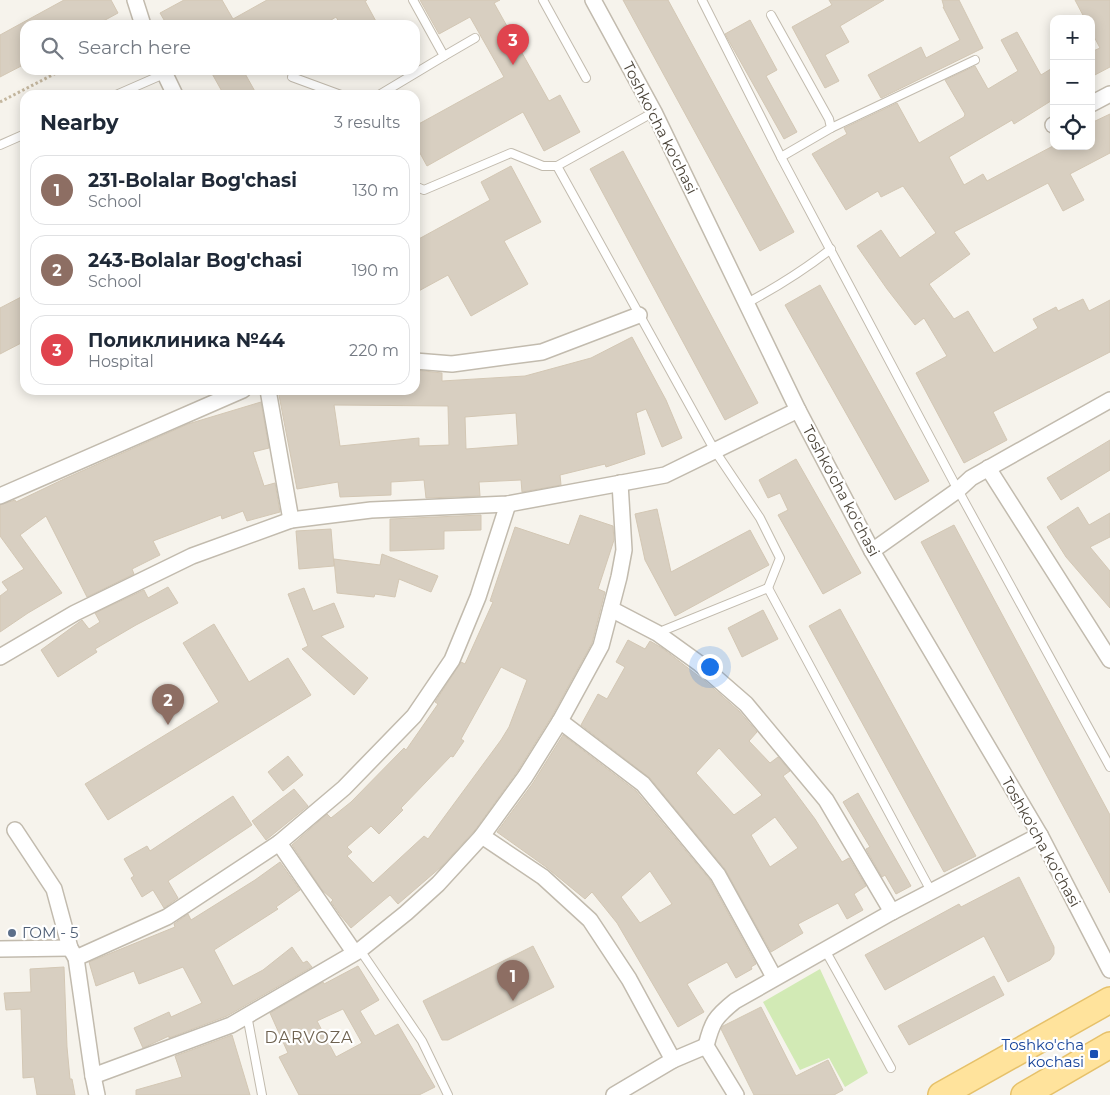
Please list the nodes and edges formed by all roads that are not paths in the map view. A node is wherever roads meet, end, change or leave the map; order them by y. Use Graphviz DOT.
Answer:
graph roads {
  1 [pos="135,0"];
  2 [pos="413,0"];
  3 [pos="543,0"];
  4 [pos="593,0"];
  5 [pos="702,0"];
  6 [pos="771,15"];
  7 [pos="141,20"];
  8 [pos="475,38"];
  9 [pos="444,56"];
  10 [pos="976,60"];
  11 [pos="420,70"];
  12 [pos="157,75"];
  13 [pos="165,75"];
  14 [pos="412,75"];
  15 [pos="292,77"];
  16 [pos="586,78"];
  17 [pos="126,90"];
  18 [pos="172,90"];
  19 [pos="327,90"];
  20 [pos="387,90"];
  21 [pos="1110,94"];
  22 [pos="1095,102"];
  23 [pos="654,112"];
  24 [pos="831,128"];
  25 [pos="20,136"];
  26 [pos="0,145"];
  27 [pos="781,157"];
  28 [pos="557,166"];
  29 [pos="420,188"];
  30 [pos="831,249"];
  31 [pos="747,303"];
  32 [pos="639,315"];
  33 [pos="420,361"];
  34 [pos="232,395"];
  35 [pos="269,395"];
  36 [pos="1110,400"];
  37 [pos="798,410"];
  38 [pos="715,451"];
  39 [pos="988,468"];
  40 [pos="620,482"];
  41 [pos="958,490"];
  42 [pos="0,496"];
  43 [pos="508,504"];
  44 [pos="291,520"];
  45 [pos="872,551"];
  46 [pos="768,588"];
  47 [pos="611,609"];
  48 [pos="658,633"];
  49 [pos="0,657"];
  50 [pos="1110,660"];
  51 [pos="560,721"];
  52 [pos="1110,767"];
  53 [pos="15,830"];
  54 [pos="1040,835"];
  55 [pos="482,836"];
  56 [pos="279,843"];
  57 [pos="931,891"];
  58 [pos="892,912"];
  59 [pos="0,949"];
  60 [pos="825,950"];
  61 [pos="357,951"];
  62 [pos="73,953"];
  63 [pos="1110,970"];
  64 [pos="774,977"];
  65 [pos="1110,1000"];
  66 [pos="247,1015"];
  67 [pos="1110,1045"];
  68 [pos="706,1046"];
  69 [pos="673,1060"];
  70 [pos="891,1068"];
  71 [pos="93,1076"];
  72 [pos="97,1095"];
  73 [pos="262,1095"];
  74 [pos="448,1095"];
  75 [pos="614,1095"];
  76 [pos="736,1095"];
  77 [pos="941,1095"];
  78 [pos="1024,1095"];
  1 -- 7 [label="street"];
  2 -- 9 [label="lane"];
  3 -- 16 [label="lane"];
  4 -- 23 [label="street, Toshko'cha ko'chasi"];
  5 -- 27 [label="lane"];
  6 -- 24 [label="lane"];
  8 -- 9 [label="lane"];
  9 -- 11 [label="lane"];
  10 -- 24 [label="lane"];
  12 -- 17 [label="lane"];
  13 -- 18 [label="street"];
  14 -- 20 [label="lane"];
  15 -- 19 [label="lane"];
  21 -- 22 [label="street"];
  23 -- 28 [label="lane"];
  23 -- 31 [label="street, Toshko'cha ko'chasi"];
  24 -- 27 [label="lane"];
  25 -- 26 [label="lane"];
  27 -- 30 [label="lane"];
  28 -- 29 [label="lane"];
  28 -- 32 [label="lane"];
  30 -- 31 [label="lane"];
  30 -- 41 [label="lane"];
  31 -- 37 [label="street, Toshko'cha ko'chasi"];
  32 -- 33 [label="street"];
  32 -- 38 [label="lane"];
  34 -- 42 [label="street"];
  35 -- 44 [label="street"];
  36 -- 39 [label="street"];
  37 -- 38 [label="street"];
  37 -- 45 [label="street, Toshko'cha ko'chasi"];
  38 -- 40 [label="street"];
  38 -- 46 [label="lane"];
  39 -- 41 [label="street"];
  39 -- 50 [label="street"];
  40 -- 43 [label="street"];
  40 -- 47 [label="street"];
  41 -- 45 [label="street"];
  41 -- 52 [label="lane"];
  43 -- 44 [label="street"];
  43 -- 56 [label="street"];
  44 -- 49 [label="street"];
  45 -- 54 [label="street, Toshko'cha ko'chasi"];
  46 -- 48 [label="lane"];
  46 -- 57 [label="lane"];
  47 -- 48 [label="street"];
  47 -- 51 [label="street"];
  48 -- 58 [label="street"];
  51 -- 55 [label="street"];
  51 -- 64 [label="street"];
  53 -- 62 [label="street"];
  54 -- 57 [label="street"];
  54 -- 63 [label="street, Toshko'cha ko'chasi"];
  55 -- 61 [label="street"];
  55 -- 69 [label="street"];
  56 -- 61 [label="street"];
  56 -- 62 [label="street"];
  57 -- 58 [label="street"];
  58 -- 60 [label="street"];
  59 -- 62 [label="street"];
  60 -- 64 [label="street"];
  60 -- 70 [label="lane"];
  61 -- 66 [label="street"];
  61 -- 74 [label="lane"];
  62 -- 71 [label="street"];
  64 -- 68 [label="street"];
  65 -- 77 [label="main road"];
  66 -- 71 [label="street"];
  66 -- 73 [label="lane"];
  67 -- 78 [label="main road"];
  68 -- 69 [label="street"];
  68 -- 76 [label="street"];
  69 -- 75 [label="street"];
  71 -- 72 [label="street"];
}
